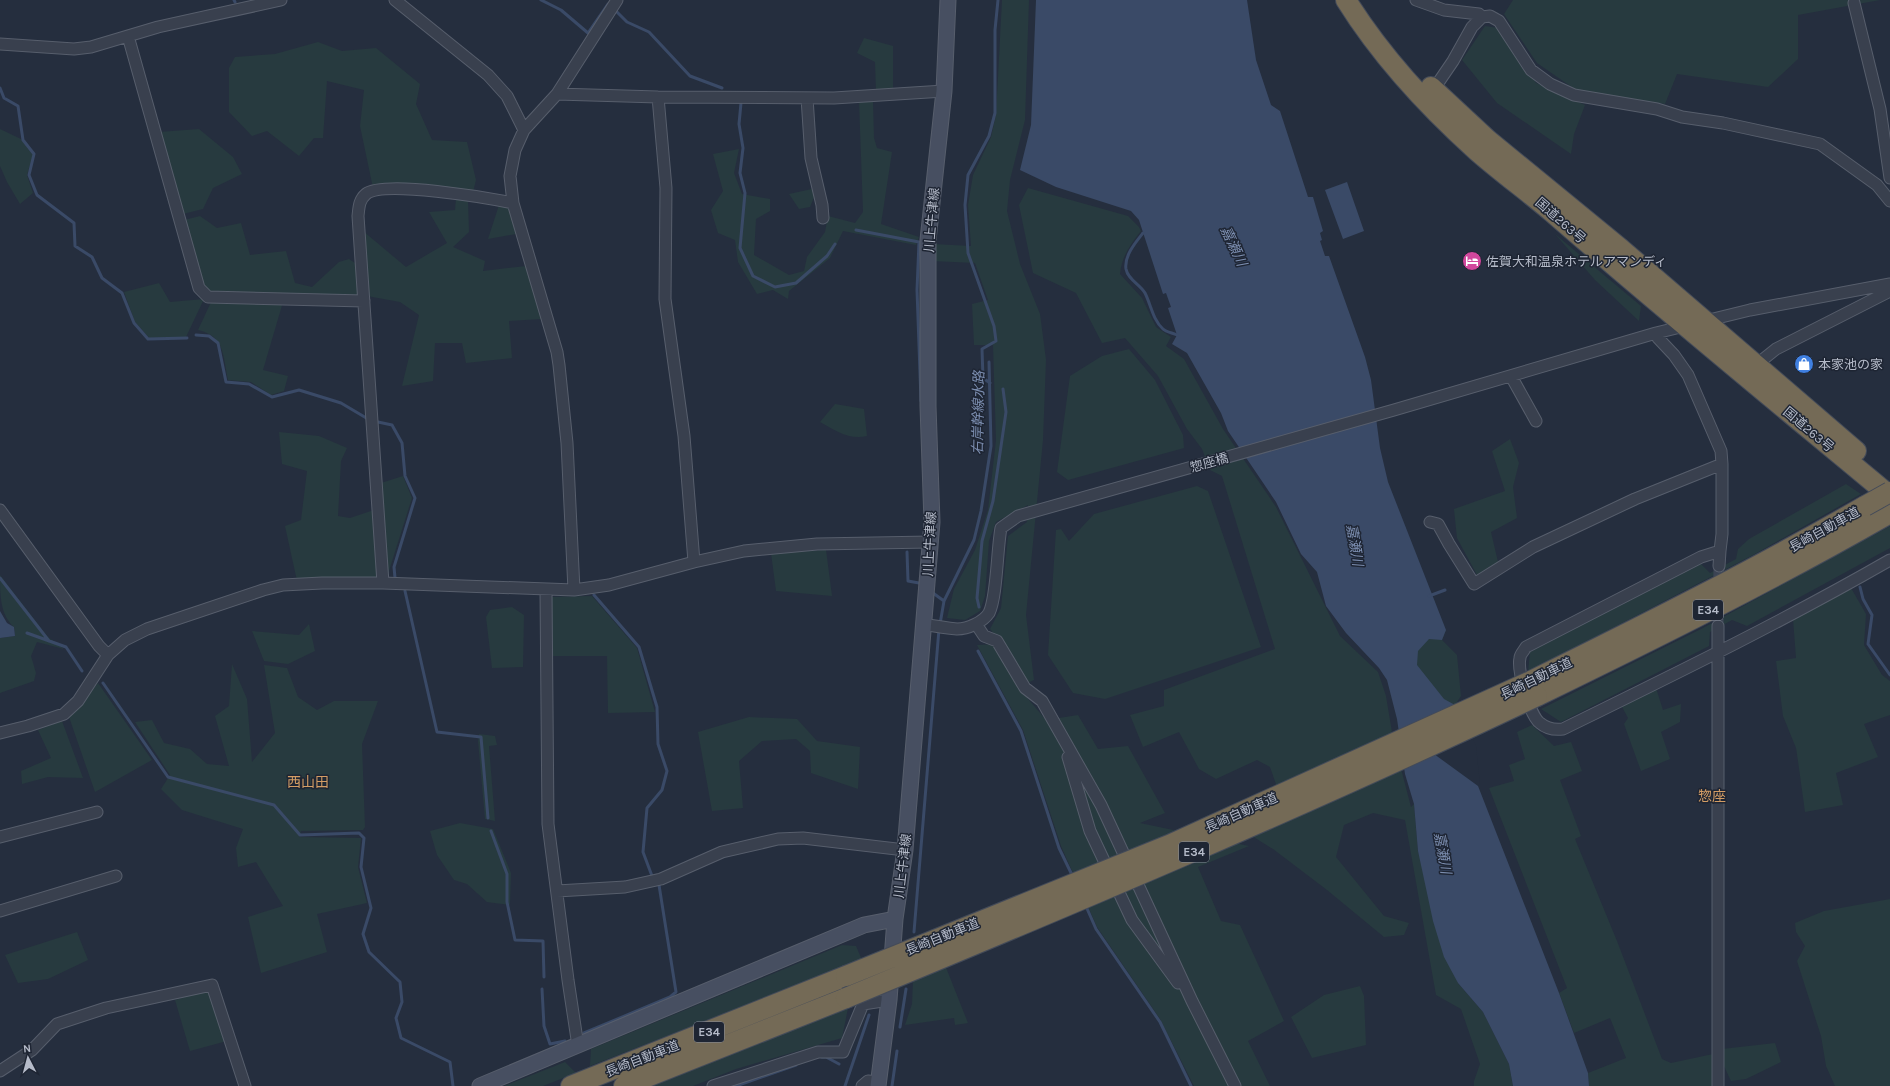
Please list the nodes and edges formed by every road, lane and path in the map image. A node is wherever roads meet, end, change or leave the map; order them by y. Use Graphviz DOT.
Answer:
graph roads {
  1 [pos="281,0"];
  2 [pos="395,0"];
  3 [pos="617,0"];
  4 [pos="948,0"];
  5 [pos="1346,0"];
  6 [pos="1354,0"];
  7 [pos="1416,0"];
  8 [pos="1854,3"];
  9 [pos="243,4"];
  10 [pos="1482,18"];
  11 [pos="128,36"];
  12 [pos="0,44"];
  13 [pos="1432,88"];
  14 [pos="944,91"];
  15 [pos="557,94"];
  16 [pos="658,97"];
  17 [pos="807,98"];
  18 [pos="524,130"];
  19 [pos="1890,178"];
  20 [pos="1890,201"];
  21 [pos="513,203"];
  22 [pos="823,218"];
  23 [pos="1890,284"];
  24 [pos="1890,291"];
  25 [pos="364,301"];
  26 [pos="1706,322"];
  27 [pos="1685,326"];
  28 [pos="1656,333"];
  29 [pos="1756,365"];
  30 [pos="1511,376"];
  31 [pos="1536,421"];
  32 [pos="1722,464"];
  33 [pos="1890,480"];
  34 [pos="1890,492"];
  35 [pos="1890,496"];
  36 [pos="0,510"];
  37 [pos="1877,513"];
  38 [pos="1430,522"];
  39 [pos="930,542"];
  40 [pos="1720,551"];
  41 [pos="1890,560"];
  42 [pos="694,562"];
  43 [pos="1719,566"];
  44 [pos="383,583"];
  45 [pos="546,590"];
  46 [pos="574,590"];
  47 [pos="976,624"];
  48 [pos="927,625"];
  49 [pos="1718,626"];
  50 [pos="1718,652"];
  51 [pos="108,655"];
  52 [pos="1534,688"];
  53 [pos="0,733"];
  54 [pos="1063,740"];
  55 [pos="97,812"];
  56 [pos="0,837"];
  57 [pos="905,850"];
  58 [pos="116,876"];
  59 [pos="557,891"];
  60 [pos="0,911"];
  61 [pos="895,920"];
  62 [pos="889,1000"];
  63 [pos="1192,1001"];
  64 [pos="578,1046"];
  65 [pos="0,1071"];
  66 [pos="879,1084"];
  67 [pos="245,1086"];
  68 [pos="480,1086"];
  69 [pos="571,1086"];
  70 [pos="624,1086"];
  71 [pos="713,1086"];
  72 [pos="862,1086"];
  73 [pos="1235,1086"];
  74 [pos="1718,1086"];
  1 -- 9 [label="street"];
  2 -- 18 [label="street"];
  3 -- 15 [label="street"];
  4 -- 14 [label="main road, 川上牛津線"];
  5 -- 27 [label="highway, 国道263号"];
  6 -- 13 [label="highway, 国道263号"];
  7 -- 10 [label="street"];
  8 -- 19 [label="street"];
  9 -- 11 [label="street"];
  10 -- 13 [label="street"];
  10 -- 20 [label="street"];
  11 -- 12 [label="street"];
  11 -- 25 [label="street"];
  13 -- 26 [label="highway, 国道263号"];
  14 -- 17 [label="street"];
  14 -- 39 [label="main road, 川上牛津線"];
  15 -- 16 [label="street"];
  15 -- 18 [label="street"];
  16 -- 17 [label="street"];
  16 -- 42 [label="street"];
  17 -- 22 [label="street"];
  18 -- 21 [label="street"];
  21 -- 25 [label="street"];
  21 -- 46 [label="street"];
  23 -- 26 [label="street, 惣座橋"];
  24 -- 29 [label="street"];
  25 -- 44 [label="street"];
  26 -- 27 [label="street, 惣座橋"];
  26 -- 29 [label="highway, 国道263号"];
  27 -- 28 [label="street, 惣座橋"];
  27 -- 35 [label="highway, 国道263号"];
  28 -- 30 [label="street, 惣座橋"];
  28 -- 32 [label="street"];
  29 -- 33 [label="highway, 国道263号"];
  30 -- 31 [label="street"];
  30 -- 47 [label="street, 惣座橋"];
  32 -- 38 [label="street"];
  32 -- 40 [label="street"];
  34 -- 37 [label="highway, 長崎自動車道 / E34, bridge"];
  36 -- 51 [label="street"];
  37 -- 52 [label="highway, 長崎自動車道 / E34"];
  39 -- 42 [label="street"];
  39 -- 48 [label="main road, 川上牛津線"];
  40 -- 43 [label="street"];
  40 -- 50 [label="street"];
  41 -- 50 [label="street"];
  42 -- 46 [label="street"];
  44 -- 45 [label="street"];
  44 -- 51 [label="street"];
  45 -- 46 [label="street"];
  45 -- 59 [label="street"];
  47 -- 48 [label="street"];
  47 -- 54 [label="street"];
  48 -- 57 [label="main road, 川上牛津線"];
  49 -- 50 [label="street"];
  50 -- 74 [label="street"];
  51 -- 53 [label="street"];
  52 -- 69 [label="highway, 長崎自動車道 / E34, bridge"];
  52 -- 70 [label="highway, 長崎自動車道 / E34, bridge"];
  54 -- 63 [label="street"];
  54 -- 63 [label="street"];
  55 -- 56 [label="street"];
  57 -- 59 [label="street"];
  57 -- 61 [label="main road, 川上牛津線"];
  58 -- 60 [label="street"];
  59 -- 64 [label="street"];
  61 -- 62 [label="main road, 川上牛津線"];
  61 -- 64 [label="main road"];
  62 -- 66 [label="main road, 川上牛津線"];
  62 -- 71 [label="street"];
  63 -- 73 [label="street"];
  64 -- 68 [label="main road"];
  65 -- 67 [label="street"];
  66 -- 72 [label="street"];
}
